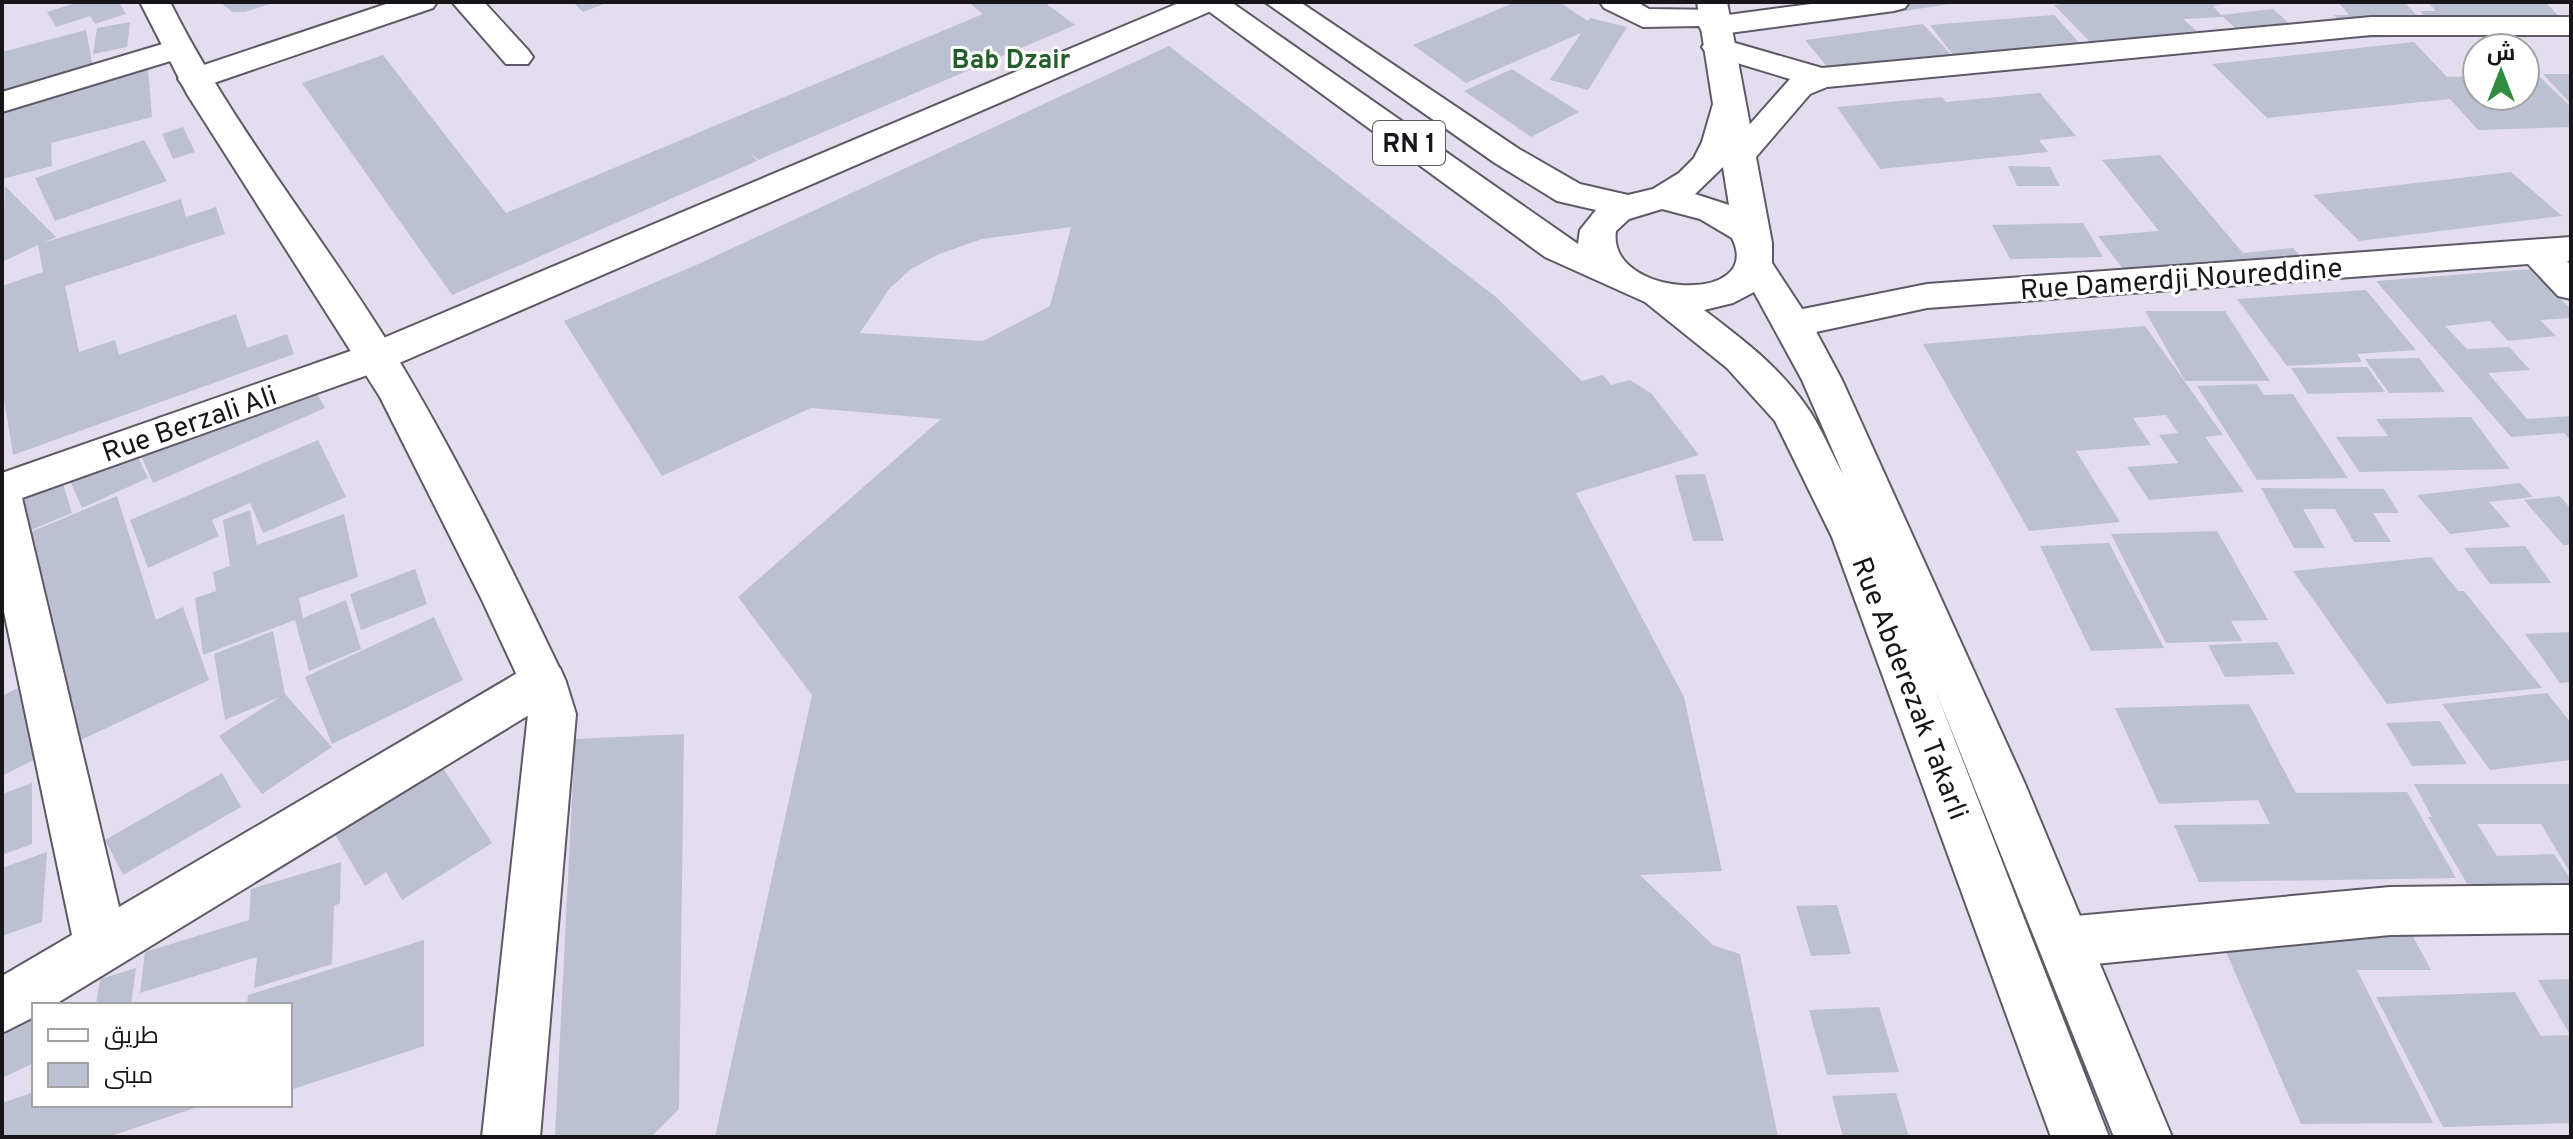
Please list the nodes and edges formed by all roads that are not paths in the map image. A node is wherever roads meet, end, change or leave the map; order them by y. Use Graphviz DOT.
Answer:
graph roads {
  1 [pos="155,2"];
  2 [pos="422,2"];
  3 [pos="467,2"];
  4 [pos="1280,2"];
  5 [pos="1615,2"];
  6 [pos="1894,2"];
  7 [pos="1194,4"];
  8 [pos="1714,23"];
  9 [pos="2571,26"];
  10 [pos="517,57"];
  11 [pos="185,64"];
  12 [pos="1821,78"];
  13 [pos="2,102"];
  14 [pos="1727,102"];
  15 [pos="1737,158"];
  16 [pos="1662,198"];
  17 [pos="1625,205"];
  18 [pos="2554,251"];
  19 [pos="1754,254"];
  20 [pos="1615,272"];
  21 [pos="2571,287"];
  22 [pos="1659,295"];
  23 [pos="1793,324"];
  24 [pos="376,357"];
  25 [pos="2,489"];
  26 [pos="2,501"];
  27 [pos="543,682"];
  28 [pos="2571,909"];
  29 [pos="2065,942"];
  30 [pos="101,946"];
  31 [pos="2,1006"];
  32 [pos="511,1137"];
  33 [pos="2080,1137"];
  34 [pos="2143,1137"];
  1 -- 11 [label="street"];
  2 -- 11 [label="street"];
  3 -- 10 [label="street"];
  4 -- 17 [label="street, RN 1"];
  5 -- 8 [label="street"];
  6 -- 8 [label="street"];
  7 -- 20 [label="street, RN 1"];
  7 -- 24 [label="street, Rue Berzali Ali"];
  8 -- 12 [label="street"];
  8 -- 14 [label="street"];
  9 -- 12 [label="street"];
  11 -- 13 [label="street"];
  11 -- 24 [label="street"];
  12 -- 15 [label="street"];
  14 -- 15 [label="street"];
  14 -- 16 [label="street"];
  15 -- 19 [label="street"];
  16 -- 17 [label="street"];
  16 -- 19 [label="street"];
  17 -- 20 [label="street"];
  18 -- 21 [label="street"];
  18 -- 23 [label="street, Rue Damerdji Noureddine"];
  19 -- 22 [label="street"];
  19 -- 23 [label="street, Rue Abderezak Takarli"];
  20 -- 22 [label="street"];
  22 -- 33 [label="street, Rue Abderezak Takarli"];
  23 -- 29 [label="street, Rue Abderezak Takarli"];
  24 -- 25 [label="street, Rue Berzali Ali"];
  24 -- 27 [label="street"];
  26 -- 30 [label="street"];
  27 -- 30 [label="street"];
  27 -- 32 [label="street"];
  28 -- 29 [label="street"];
  29 -- 34 [label="street, Rue Abderezak Takarli"];
  30 -- 31 [label="street"];
}
